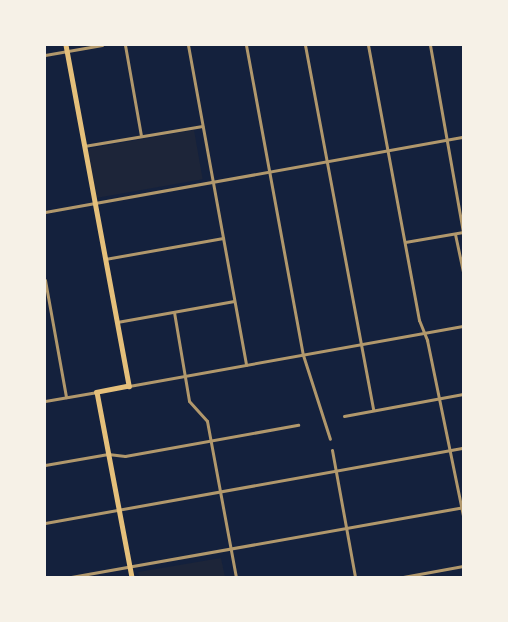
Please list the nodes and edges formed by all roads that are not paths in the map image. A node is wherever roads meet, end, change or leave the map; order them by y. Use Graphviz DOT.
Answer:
graph roads {
  1 [pos="66,45"];
  2 [pos="102,45"];
  3 [pos="125,45"];
  4 [pos="188,45"];
  5 [pos="246,45"];
  6 [pos="305,45"];
  7 [pos="368,45"];
  8 [pos="430,45"];
  9 [pos="67,51"];
  10 [pos="45,55"];
  11 [pos="202,126"];
  12 [pos="141,136"];
  13 [pos="463,137"];
  14 [pos="447,140"];
  15 [pos="84,146"];
  16 [pos="387,150"];
  17 [pos="326,161"];
  18 [pos="270,172"];
  19 [pos="213,182"];
  20 [pos="94,203"];
  21 [pos="45,212"];
  22 [pos="463,232"];
  23 [pos="455,234"];
  24 [pos="223,238"];
  25 [pos="406,242"];
  26 [pos="105,258"];
  27 [pos="463,271"];
  28 [pos="45,280"];
  29 [pos="234,300"];
  30 [pos="174,312"];
  31 [pos="117,322"];
  32 [pos="463,326"];
  33 [pos="425,333"];
  34 [pos="360,344"];
  35 [pos="303,355"];
  36 [pos="246,365"];
  37 [pos="184,376"];
  38 [pos="129,386"];
  39 [pos="97,392"];
  40 [pos="463,394"];
  41 [pos="66,397"];
  42 [pos="440,398"];
  43 [pos="45,401"];
  44 [pos="373,410"];
  45 [pos="344,416"];
  46 [pos="298,425"];
  47 [pos="211,440"];
  48 [pos="330,440"];
  49 [pos="463,448"];
  50 [pos="332,450"];
  51 [pos="451,450"];
  52 [pos="108,454"];
  53 [pos="45,465"];
  54 [pos="336,471"];
  55 [pos="220,492"];
  56 [pos="462,508"];
  57 [pos="119,509"];
  58 [pos="463,515"];
  59 [pos="45,523"];
  60 [pos="346,528"];
  61 [pos="230,548"];
  62 [pos="130,566"];
  63 [pos="463,566"];
  64 [pos="71,577"];
  65 [pos="132,577"];
  66 [pos="236,577"];
  67 [pos="355,577"];
  68 [pos="403,577"];
  1 -- 9 [label="main road"];
  2 -- 9 [label="street"];
  3 -- 12 [label="street"];
  4 -- 11 [label="street"];
  5 -- 18 [label="street"];
  6 -- 17 [label="street"];
  7 -- 16 [label="street"];
  8 -- 14 [label="street"];
  9 -- 10 [label="street"];
  9 -- 15 [label="main road"];
  11 -- 12 [label="street"];
  11 -- 19 [label="street"];
  12 -- 15 [label="street"];
  13 -- 14 [label="street"];
  14 -- 16 [label="street"];
  14 -- 22 [label="street"];
  15 -- 20 [label="main road"];
  16 -- 17 [label="street"];
  16 -- 25 [label="street"];
  17 -- 18 [label="street"];
  17 -- 34 [label="street"];
  18 -- 19 [label="street"];
  18 -- 35 [label="street"];
  19 -- 20 [label="street"];
  19 -- 24 [label="street"];
  20 -- 21 [label="street"];
  20 -- 26 [label="main road"];
  22 -- 23 [label="street"];
  23 -- 25 [label="street"];
  23 -- 27 [label="street"];
  24 -- 26 [label="street"];
  24 -- 29 [label="street"];
  25 -- 33 [label="street"];
  26 -- 31 [label="main road"];
  28 -- 41 [label="street"];
  29 -- 30 [label="street"];
  29 -- 36 [label="street"];
  30 -- 31 [label="street"];
  30 -- 37 [label="street"];
  31 -- 38 [label="main road"];
  32 -- 33 [label="street"];
  33 -- 34 [label="street"];
  33 -- 42 [label="street"];
  34 -- 35 [label="street"];
  34 -- 44 [label="street"];
  35 -- 36 [label="street"];
  35 -- 48 [label="street"];
  36 -- 37 [label="street"];
  37 -- 38 [label="street"];
  37 -- 47 [label="street"];
  38 -- 39 [label="main road"];
  39 -- 41 [label="street"];
  39 -- 52 [label="main road"];
  40 -- 42 [label="street"];
  41 -- 43 [label="street"];
  42 -- 44 [label="street"];
  42 -- 51 [label="street"];
  44 -- 45 [label="street"];
  46 -- 47 [label="street"];
  47 -- 52 [label="street"];
  47 -- 55 [label="street"];
  49 -- 51 [label="street"];
  50 -- 54 [label="street"];
  51 -- 54 [label="street"];
  51 -- 56 [label="street"];
  52 -- 53 [label="street"];
  52 -- 57 [label="main road"];
  54 -- 55 [label="street"];
  54 -- 60 [label="street"];
  55 -- 57 [label="street"];
  55 -- 61 [label="street"];
  56 -- 58 [label="street"];
  56 -- 60 [label="street"];
  57 -- 59 [label="street"];
  57 -- 62 [label="main road"];
  60 -- 61 [label="street"];
  60 -- 67 [label="street"];
  61 -- 62 [label="street"];
  61 -- 66 [label="street"];
  62 -- 64 [label="street"];
  62 -- 65 [label="main road"];
  63 -- 68 [label="street"];
}
